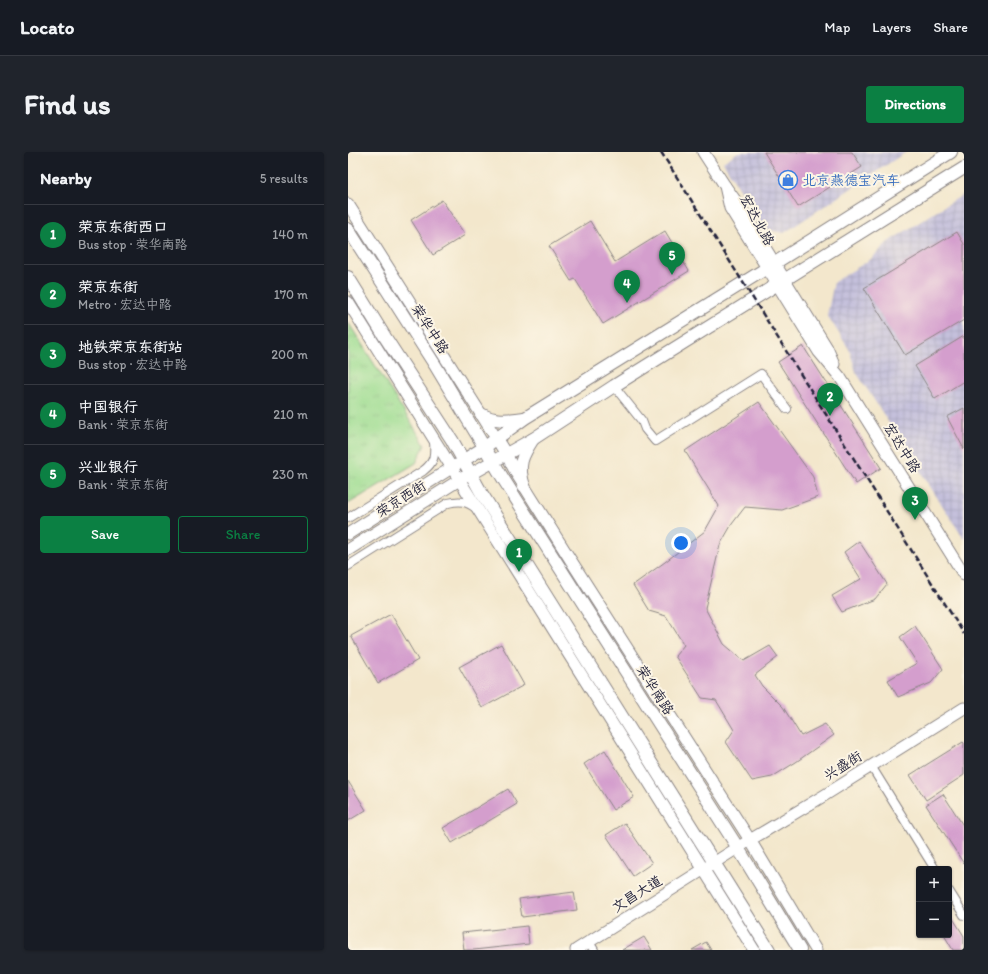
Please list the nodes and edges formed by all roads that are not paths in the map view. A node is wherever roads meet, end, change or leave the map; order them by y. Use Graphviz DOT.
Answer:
graph roads {
  1 [pos="703,152"];
  2 [pos="951,152"];
  3 [pos="964,168"];
  4 [pos="348,204"];
  5 [pos="348,229"];
  6 [pos="771,266"];
  7 [pos="348,277"];
  8 [pos="781,283"];
  9 [pos="348,302"];
  10 [pos="385,337"];
  11 [pos="391,371"];
  12 [pos="614,386"];
  13 [pos="787,409"];
  14 [pos="481,414"];
  15 [pos="525,418"];
  16 [pos="496,438"];
  17 [pos="533,439"];
  18 [pos="434,440"];
  19 [pos="485,447"];
  20 [pos="506,454"];
  21 [pos="464,460"];
  22 [pos="493,461"];
  23 [pos="451,468"];
  24 [pos="471,474"];
  25 [pos="459,480"];
  26 [pos="524,486"];
  27 [pos="477,509"];
  28 [pos="348,518"];
  29 [pos="348,534"];
  30 [pos="348,550"];
  31 [pos="570,559"];
  32 [pos="348,566"];
  33 [pos="964,575"];
  34 [pos="575,593"];
  35 [pos="964,708"];
  36 [pos="641,746"];
  37 [pos="871,766"];
  38 [pos="647,780"];
  39 [pos="750,840"];
  40 [pos="738,848"];
  41 [pos="709,866"];
  42 [pos="933,866"];
  43 [pos="952,896"];
  44 [pos="964,915"];
  45 [pos="809,938"];
  46 [pos="591,946"];
  47 [pos="576,950"];
  48 [pos="754,950"];
  49 [pos="770,950"];
  50 [pos="800,950"];
  51 [pos="811,950"];
  52 [pos="816,950"];
  1 -- 6 [label="street, 宏达北路"];
  2 -- 6 [label="main road"];
  3 -- 8 [label="main road"];
  4 -- 14 [label="street"];
  5 -- 19 [label="main road, 荣华中路"];
  6 -- 8 [label="street, 宏达北路"];
  6 -- 15 [label="main road"];
  7 -- 10 [label="main road"];
  8 -- 12 [label="main road"];
  8 -- 33 [label="street, 宏达中路"];
  9 -- 11 [label="street"];
  10 -- 11 [label="street"];
  10 -- 21 [label="main road"];
  11 -- 18 [label="street"];
  12 -- 13 [label="street"];
  12 -- 17 [label="main road"];
  14 -- 15 [label="main road"];
  14 -- 16 [label="street"];
  15 -- 16 [label="main road"];
  16 -- 19 [label="main road"];
  16 -- 20 [label="street"];
  17 -- 20 [label="main road"];
  17 -- 26 [label="main road"];
  18 -- 23 [label="street"];
  18 -- 28 [label="street"];
  19 -- 21 [label="main road"];
  19 -- 22 [label="main road, 荣华南路"];
  20 -- 22 [label="main road"];
  20 -- 26 [label="street"];
  21 -- 23 [label="street, 荣京西街"];
  21 -- 24 [label="main road"];
  22 -- 24 [label="main road"];
  22 -- 34 [label="main road, 荣华南路"];
  23 -- 25 [label="street"];
  23 -- 29 [label="street, 荣京西街"];
  24 -- 25 [label="street, 荣京西街"];
  24 -- 36 [label="main road"];
  25 -- 27 [label="street"];
  25 -- 30 [label="street, 荣京西街"];
  26 -- 31 [label="street"];
  27 -- 32 [label="street"];
  27 -- 38 [label="street"];
  31 -- 34 [label="street"];
  31 -- 39 [label="street"];
  34 -- 40 [label="main road, 荣华南路"];
  35 -- 37 [label="street, 兴盛街"];
  36 -- 38 [label="street"];
  36 -- 41 [label="main road"];
  37 -- 39 [label="street, 兴盛街"];
  37 -- 42 [label="street"];
  38 -- 41 [label="street"];
  39 -- 40 [label="street, 兴盛街"];
  39 -- 45 [label="street"];
  40 -- 41 [label="street, 文昌大道"];
  40 -- 50 [label="main road, 荣华南路"];
  41 -- 46 [label="street, 文昌大道"];
  41 -- 48 [label="street"];
  41 -- 49 [label="main road"];
  43 -- 44 [label="street"];
  45 -- 51 [label="street"];
  45 -- 52 [label="street"];
  46 -- 47 [label="street, 文昌大道"];
}
